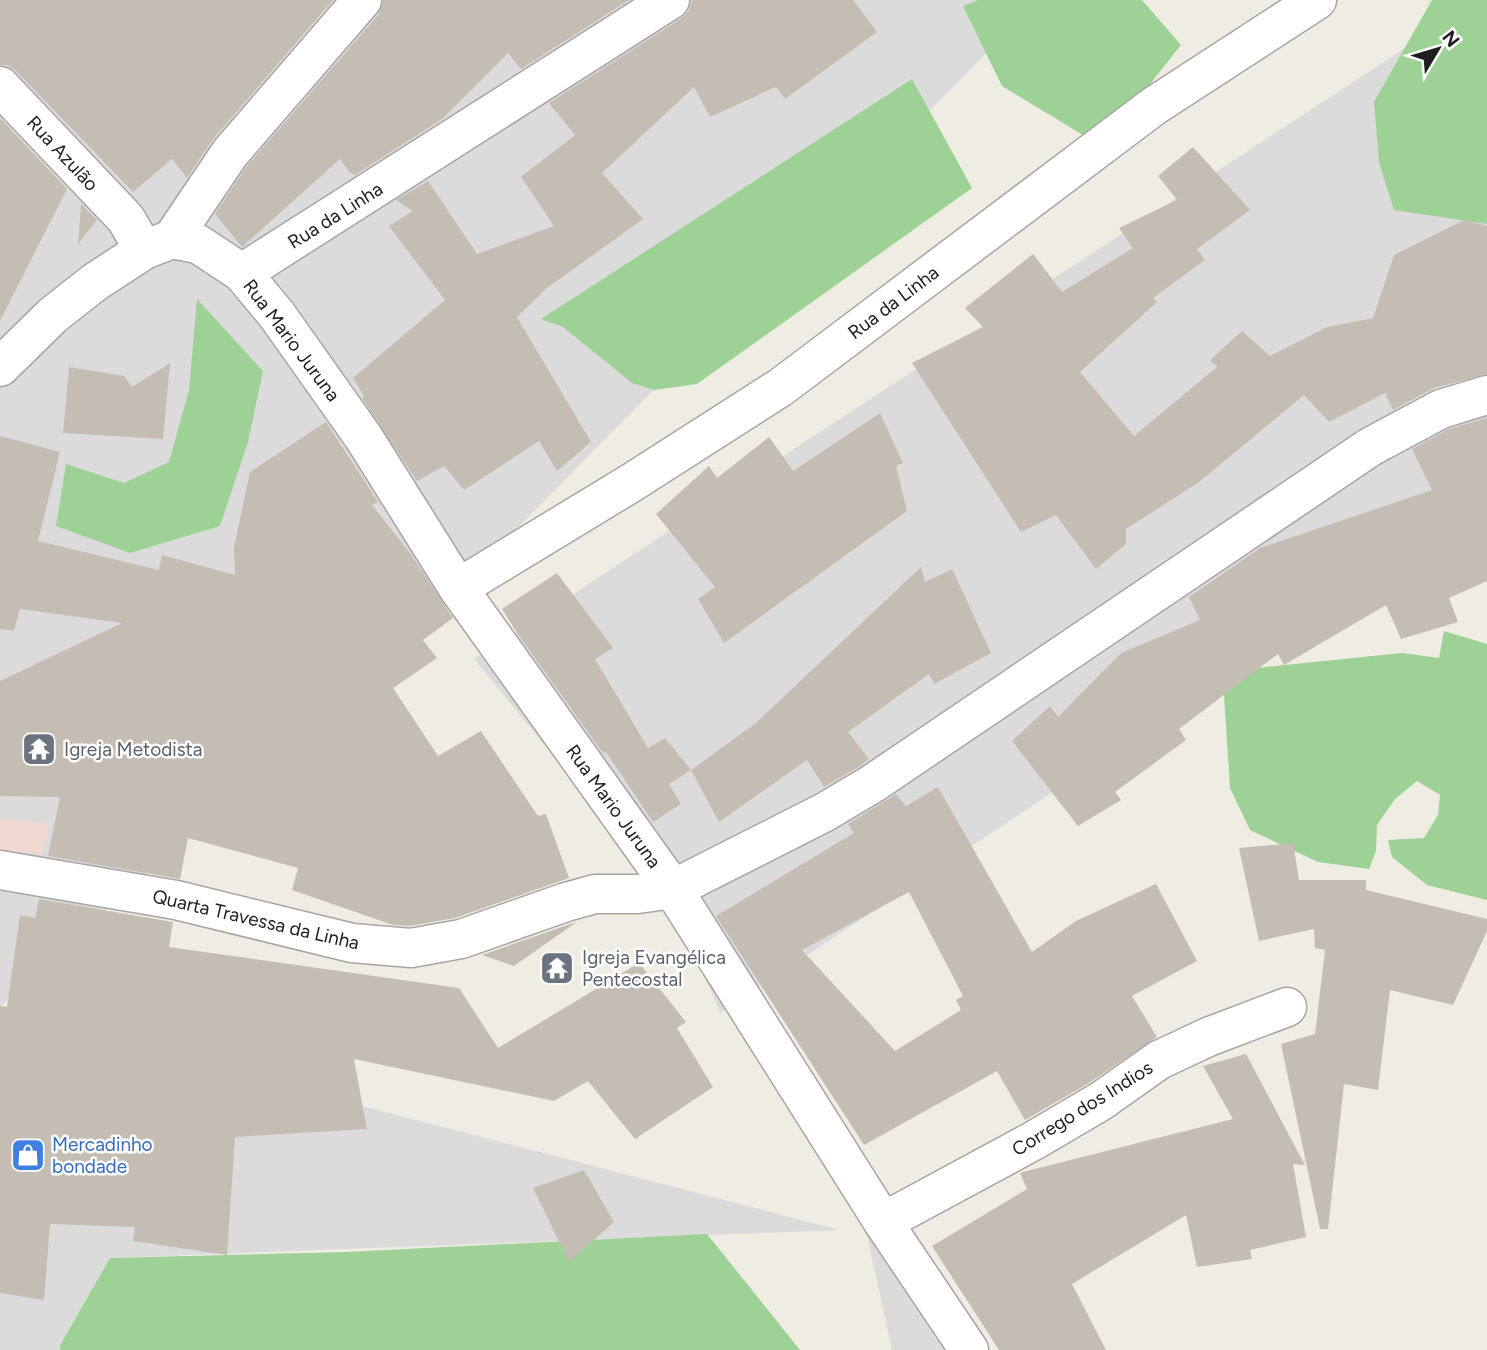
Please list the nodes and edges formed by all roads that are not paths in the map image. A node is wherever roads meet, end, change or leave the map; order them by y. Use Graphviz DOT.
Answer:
graph roads {
  1 [pos="362,0"];
  2 [pos="670,0"];
  3 [pos="1317,0"];
  4 [pos="0,86"];
  5 [pos="147,236"];
  6 [pos="242,273"];
  7 [pos="0,367"];
  8 [pos="1487,396"];
  9 [pos="458,588"];
  10 [pos="0,870"];
  11 [pos="673,889"];
  12 [pos="1287,1007"];
  13 [pos="884,1222"];
  14 [pos="970,1350"];
  1 -- 5 [label="street"];
  2 -- 6 [label="street, Rua da Linha"];
  3 -- 9 [label="street, Rua da Linha"];
  4 -- 5 [label="street, Rua Azulão"];
  5 -- 6 [label="street"];
  5 -- 7 [label="street"];
  6 -- 9 [label="street, Rua Mario Juruna"];
  8 -- 11 [label="street, Quarta Travessa da Linha"];
  9 -- 11 [label="street, Rua Mario Juruna"];
  10 -- 11 [label="street, Quarta Travessa da Linha"];
  11 -- 13 [label="street, Rua Mario Juruna"];
  12 -- 13 [label="street, Corrego dos Indios"];
  13 -- 14 [label="street, Rua Mario Juruna"];
}
